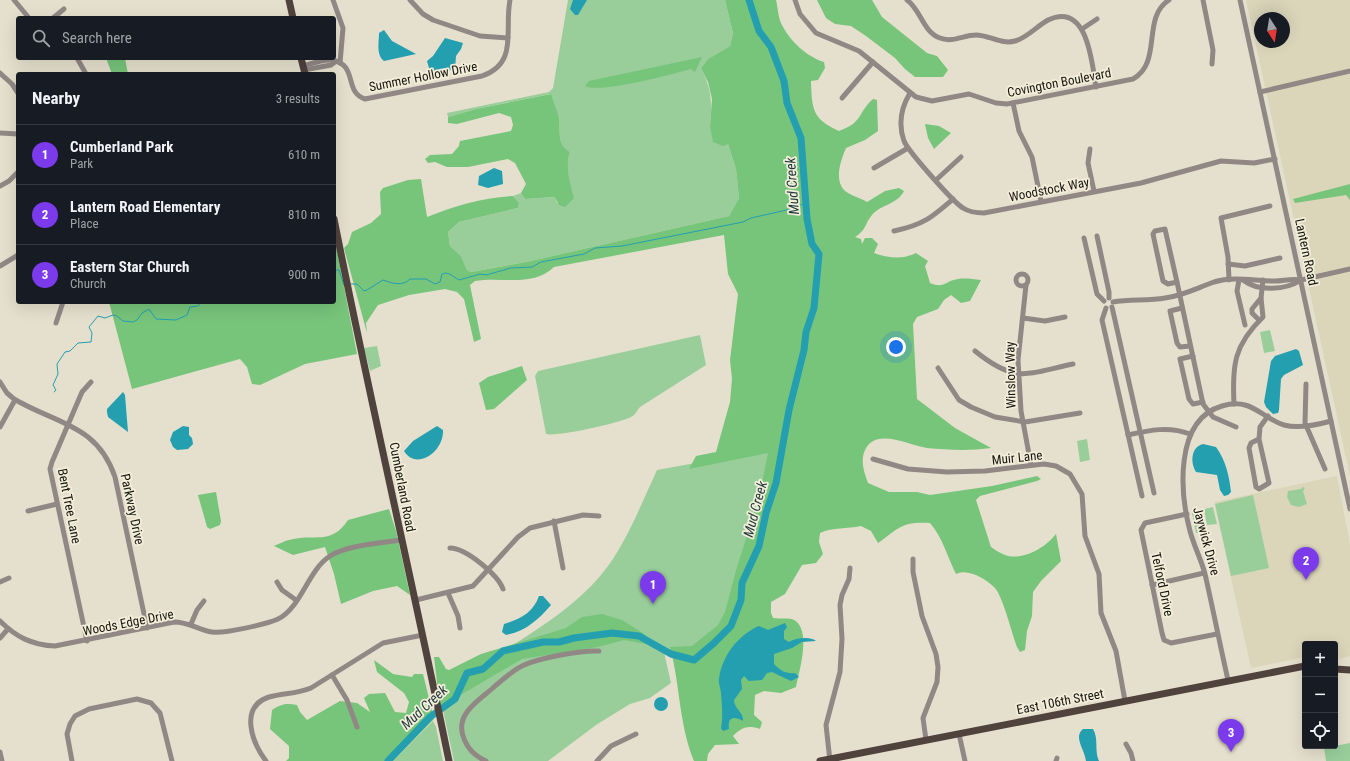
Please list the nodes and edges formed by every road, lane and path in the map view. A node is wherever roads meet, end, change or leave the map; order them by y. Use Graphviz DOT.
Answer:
graph roads {
  1 [pos="14,0"];
  2 [pos="289,0"];
  3 [pos="334,0"];
  4 [pos="410,0"];
  5 [pos="510,0"];
  6 [pos="795,0"];
  7 [pos="907,0"];
  8 [pos="1169,0"];
  9 [pos="1203,0"];
  10 [pos="1240,0"];
  11 [pos="64,9"];
  12 [pos="27,16"];
  13 [pos="55,16"];
  14 [pos="293,16"];
  15 [pos="1097,19"];
  16 [pos="1082,29"];
  17 [pos="508,38"];
  18 [pos="79,60"];
  19 [pos="302,60"];
  20 [pos="338,62"];
  21 [pos="873,62"];
  22 [pos="1212,64"];
  23 [pos="304,70"];
  24 [pos="1350,71"];
  25 [pos="85,72"];
  26 [pos="0,73"];
  27 [pos="1096,87"];
  28 [pos="16,90"];
  29 [pos="1260,92"];
  30 [pos="910,93"];
  31 [pos="842,98"];
  32 [pos="1013,103"];
  33 [pos="0,132"];
  34 [pos="16,134"];
  35 [pos="908,148"];
  36 [pos="1090,149"];
  37 [pos="961,157"];
  38 [pos="1275,158"];
  39 [pos="874,168"];
  40 [pos="16,174"];
  41 [pos="936,180"];
  42 [pos="0,186"];
  43 [pos="1094,191"];
  44 [pos="953,199"];
  45 [pos="1041,201"];
  46 [pos="1270,206"];
  47 [pos="336,228"];
  48 [pos="894,231"];
  49 [pos="1097,236"];
  50 [pos="1084,238"];
  51 [pos="16,255"];
  52 [pos="1280,258"];
  53 [pos="1228,264"];
  54 [pos="0,266"];
  55 [pos="1350,269"];
  56 [pos="1229,280"];
  57 [pos="1241,280"];
  58 [pos="1263,280"];
  59 [pos="1301,280"];
  60 [pos="1177,282"];
  61 [pos="1026,285"];
  62 [pos="1262,287"];
  63 [pos="1179,295"];
  64 [pos="1261,298"];
  65 [pos="1109,303"];
  66 [pos="61,304"];
  67 [pos="1182,308"];
  68 [pos="1065,317"];
  69 [pos="1023,318"];
  70 [pos="1259,320"];
  71 [pos="56,323"];
  72 [pos="1245,325"];
  73 [pos="1190,346"];
  74 [pos="975,351"];
  75 [pos="1192,356"];
  76 [pos="1073,364"];
  77 [pos="938,368"];
  78 [pos="1019,374"];
  79 [pos="0,382"];
  80 [pos="91,382"];
  81 [pos="1306,384"];
  82 [pos="15,400"];
  83 [pos="1203,402"];
  84 [pos="1234,404"];
  85 [pos="1080,413"];
  86 [pos="1208,413"];
  87 [pos="1268,416"];
  88 [pos="1331,420"];
  89 [pos="1023,422"];
  90 [pos="68,423"];
  91 [pos="1306,426"];
  92 [pos="0,427"];
  93 [pos="1236,427"];
  94 [pos="1141,432"];
  95 [pos="1190,434"];
  96 [pos="1128,435"];
  97 [pos="1259,439"];
  98 [pos="873,459"];
  99 [pos="1030,465"];
  100 [pos="1325,469"];
  101 [pos="1154,493"];
  102 [pos="1142,496"];
  103 [pos="57,504"];
  104 [pos="1350,509"];
  105 [pos="28,510"];
  106 [pos="1187,514"];
  107 [pos="599,516"];
  108 [pos="554,521"];
  109 [pos="401,540"];
  110 [pos="450,548"];
  111 [pos="913,560"];
  112 [pos="563,568"];
  113 [pos="850,568"];
  114 [pos="488,571"];
  115 [pos="1204,573"];
  116 [pos="9,578"];
  117 [pos="0,582"];
  118 [pos="277,582"];
  119 [pos="1152,584"];
  120 [pos="503,589"];
  121 [pos="448,593"];
  122 [pos="296,600"];
  123 [pos="416,600"];
  124 [pos="204,601"];
  125 [pos="0,621"];
  126 [pos="191,624"];
  127 [pos="147,628"];
  128 [pos="460,628"];
  129 [pos="8,629"];
  130 [pos="1217,634"];
  131 [pos="423,635"];
  132 [pos="0,638"];
  133 [pos="87,641"];
  134 [pos="599,651"];
  135 [pos="1302,667"];
  136 [pos="332,675"];
  137 [pos="1228,680"];
  138 [pos="1125,701"];
  139 [pos="357,726"];
  140 [pos="636,734"];
  141 [pos="959,734"];
  142 [pos="926,740"];
  143 [pos="1126,744"];
  144 [pos="0,752"];
  145 [pos="832,760"];
  146 [pos="2,761"];
  147 [pos="72,761"];
  148 [pos="172,761"];
  149 [pos="266,761"];
  150 [pos="448,761"];
  151 [pos="486,761"];
  152 [pos="597,761"];
  153 [pos="820,761"];
  154 [pos="965,761"];
  155 [pos="1133,761"];
  1 -- 12 [label="street"];
  2 -- 14 [label="main road"];
  3 -- 20 [label="street"];
  4 -- 17 [label="street"];
  5 -- 17 [label="street"];
  6 -- 21 [label="street, Covington Boulevard"];
  7 -- 16 [label="street"];
  8 -- 27 [label="street, Covington Boulevard"];
  9 -- 22 [label="street"];
  10 -- 29 [label="street, Lantern Road"];
  11 -- 13 [label="street"];
  15 -- 16 [label="street"];
  16 -- 27 [label="street"];
  17 -- 20 [label="street, Summer Hollow Drive"];
  18 -- 25 [label="street"];
  19 -- 23 [label="main road"];
  20 -- 23 [label="street"];
  21 -- 30 [label="street, Covington Boulevard"];
  21 -- 31 [label="street"];
  24 -- 29 [label="street"];
  26 -- 28 [label="street"];
  27 -- 32 [label="street, Covington Boulevard"];
  29 -- 38 [label="street, Lantern Road"];
  30 -- 32 [label="street, Covington Boulevard"];
  30 -- 35 [label="street, Woodstock Way"];
  32 -- 45 [label="street"];
  33 -- 34 [label="street"];
  35 -- 39 [label="street"];
  35 -- 41 [label="street, Woodstock Way"];
  36 -- 43 [label="street"];
  37 -- 41 [label="street"];
  38 -- 43 [label="street, Woodstock Way"];
  38 -- 59 [label="street, Lantern Road"];
  40 -- 42 [label="street"];
  41 -- 44 [label="street, Woodstock Way"];
  43 -- 45 [label="street, Woodstock Way"];
  44 -- 45 [label="street, Woodstock Way"];
  44 -- 48 [label="street"];
  46 -- 53 [label="street"];
  47 -- 109 [label="main road, Cumberland Road"];
  49 -- 65 [label="street"];
  50 -- 65 [label="street"];
  51 -- 54 [label="street"];
  52 -- 53 [label="street"];
  53 -- 56 [label="street"];
  55 -- 59 [label="street"];
  56 -- 57 [label="street"];
  56 -- 63 [label="street"];
  57 -- 58 [label="street"];
  57 -- 62 [label="street"];
  57 -- 72 [label="street"];
  58 -- 59 [label="street"];
  58 -- 62 [label="street"];
  59 -- 62 [label="street"];
  59 -- 88 [label="street, Lantern Road"];
  60 -- 60 [label="street"];
  60 -- 63 [label="street"];
  61 -- 69 [label="street, Winslow Way"];
  62 -- 64 [label="street"];
  63 -- 65 [label="street"];
  63 -- 67 [label="street"];
  64 -- 70 [label="street"];
  64 -- 70 [label="street"];
  65 -- 94 [label="street"];
  65 -- 96 [label="street"];
  66 -- 71 [label="street"];
  67 -- 73 [label="street"];
  67 -- 73 [label="street"];
  68 -- 69 [label="street"];
  69 -- 78 [label="street, Winslow Way"];
  70 -- 84 [label="street"];
  73 -- 75 [label="street"];
  74 -- 78 [label="street"];
  75 -- 83 [label="street"];
  75 -- 83 [label="street"];
  76 -- 78 [label="street"];
  77 -- 89 [label="street"];
  78 -- 89 [label="street, Winslow Way"];
  79 -- 82 [label="street, Parkway Drive"];
  80 -- 90 [label="street, Bent Tree Lane"];
  81 -- 91 [label="street"];
  82 -- 90 [label="street, Parkway Drive"];
  82 -- 92 [label="street"];
  83 -- 86 [label="street"];
  84 -- 86 [label="street, Jaywick Drive"];
  84 -- 87 [label="street, Jaywick Drive"];
  85 -- 89 [label="street"];
  86 -- 93 [label="street"];
  86 -- 95 [label="street, Jaywick Drive"];
  87 -- 91 [label="street, Jaywick Drive"];
  87 -- 97 [label="street"];
  88 -- 91 [label="street, Jaywick Drive"];
  88 -- 104 [label="street, Lantern Road"];
  89 -- 99 [label="street, Winslow Way"];
  90 -- 103 [label="street, Bent Tree Lane"];
  90 -- 127 [label="street, Parkway Drive"];
  91 -- 100 [label="street"];
  94 -- 95 [label="street"];
  94 -- 96 [label="street"];
  94 -- 101 [label="street"];
  95 -- 106 [label="street, Jaywick Drive"];
  96 -- 102 [label="street"];
  97 -- 97 [label="street"];
  98 -- 99 [label="street, Muir Lane"];
  99 -- 138 [label="street, Muir Lane"];
  103 -- 105 [label="street"];
  103 -- 133 [label="street, Bent Tree Lane"];
  106 -- 115 [label="street, Jaywick Drive"];
  106 -- 119 [label="street, Telford Drive"];
  107 -- 108 [label="street"];
  108 -- 112 [label="street"];
  108 -- 114 [label="street"];
  109 -- 122 [label="street, Woods Edge Drive"];
  109 -- 123 [label="main road, Cumberland Road"];
  110 -- 114 [label="street"];
  111 -- 142 [label="street"];
  113 -- 145 [label="street"];
  114 -- 120 [label="street"];
  114 -- 121 [label="street"];
  115 -- 119 [label="street"];
  115 -- 130 [label="street, Jaywick Drive"];
  116 -- 117 [label="street"];
  118 -- 122 [label="street"];
  119 -- 130 [label="street, Telford Drive"];
  121 -- 123 [label="street"];
  121 -- 128 [label="street"];
  122 -- 126 [label="street, Woods Edge Drive"];
  123 -- 131 [label="main road, Cumberland Road"];
  124 -- 126 [label="street"];
  125 -- 129 [label="street, Woods Edge Drive"];
  126 -- 127 [label="street, Woods Edge Drive"];
  127 -- 133 [label="street, Woods Edge Drive"];
  129 -- 132 [label="street"];
  129 -- 133 [label="street, Woods Edge Drive"];
  130 -- 137 [label="street, Jaywick Drive"];
  131 -- 136 [label="street"];
  131 -- 150 [label="main road, Cumberland Road"];
  134 -- 151 [label="street"];
  135 -- 137 [label="main road, East 106th Street"];
  136 -- 139 [label="street"];
  136 -- 149 [label="street"];
  137 -- 138 [label="main road, East 106th Street"];
  138 -- 141 [label="main road, East 106th Street"];
  140 -- 152 [label="street"];
  141 -- 142 [label="main road, East 106th Street"];
  141 -- 154 [label="street"];
  142 -- 145 [label="main road, East 106th Street"];
  143 -- 155 [label="street"];
  144 -- 146 [label="street"];
  145 -- 153 [label="main road, East 106th Street"];
  147 -- 148 [label="street"];
}
